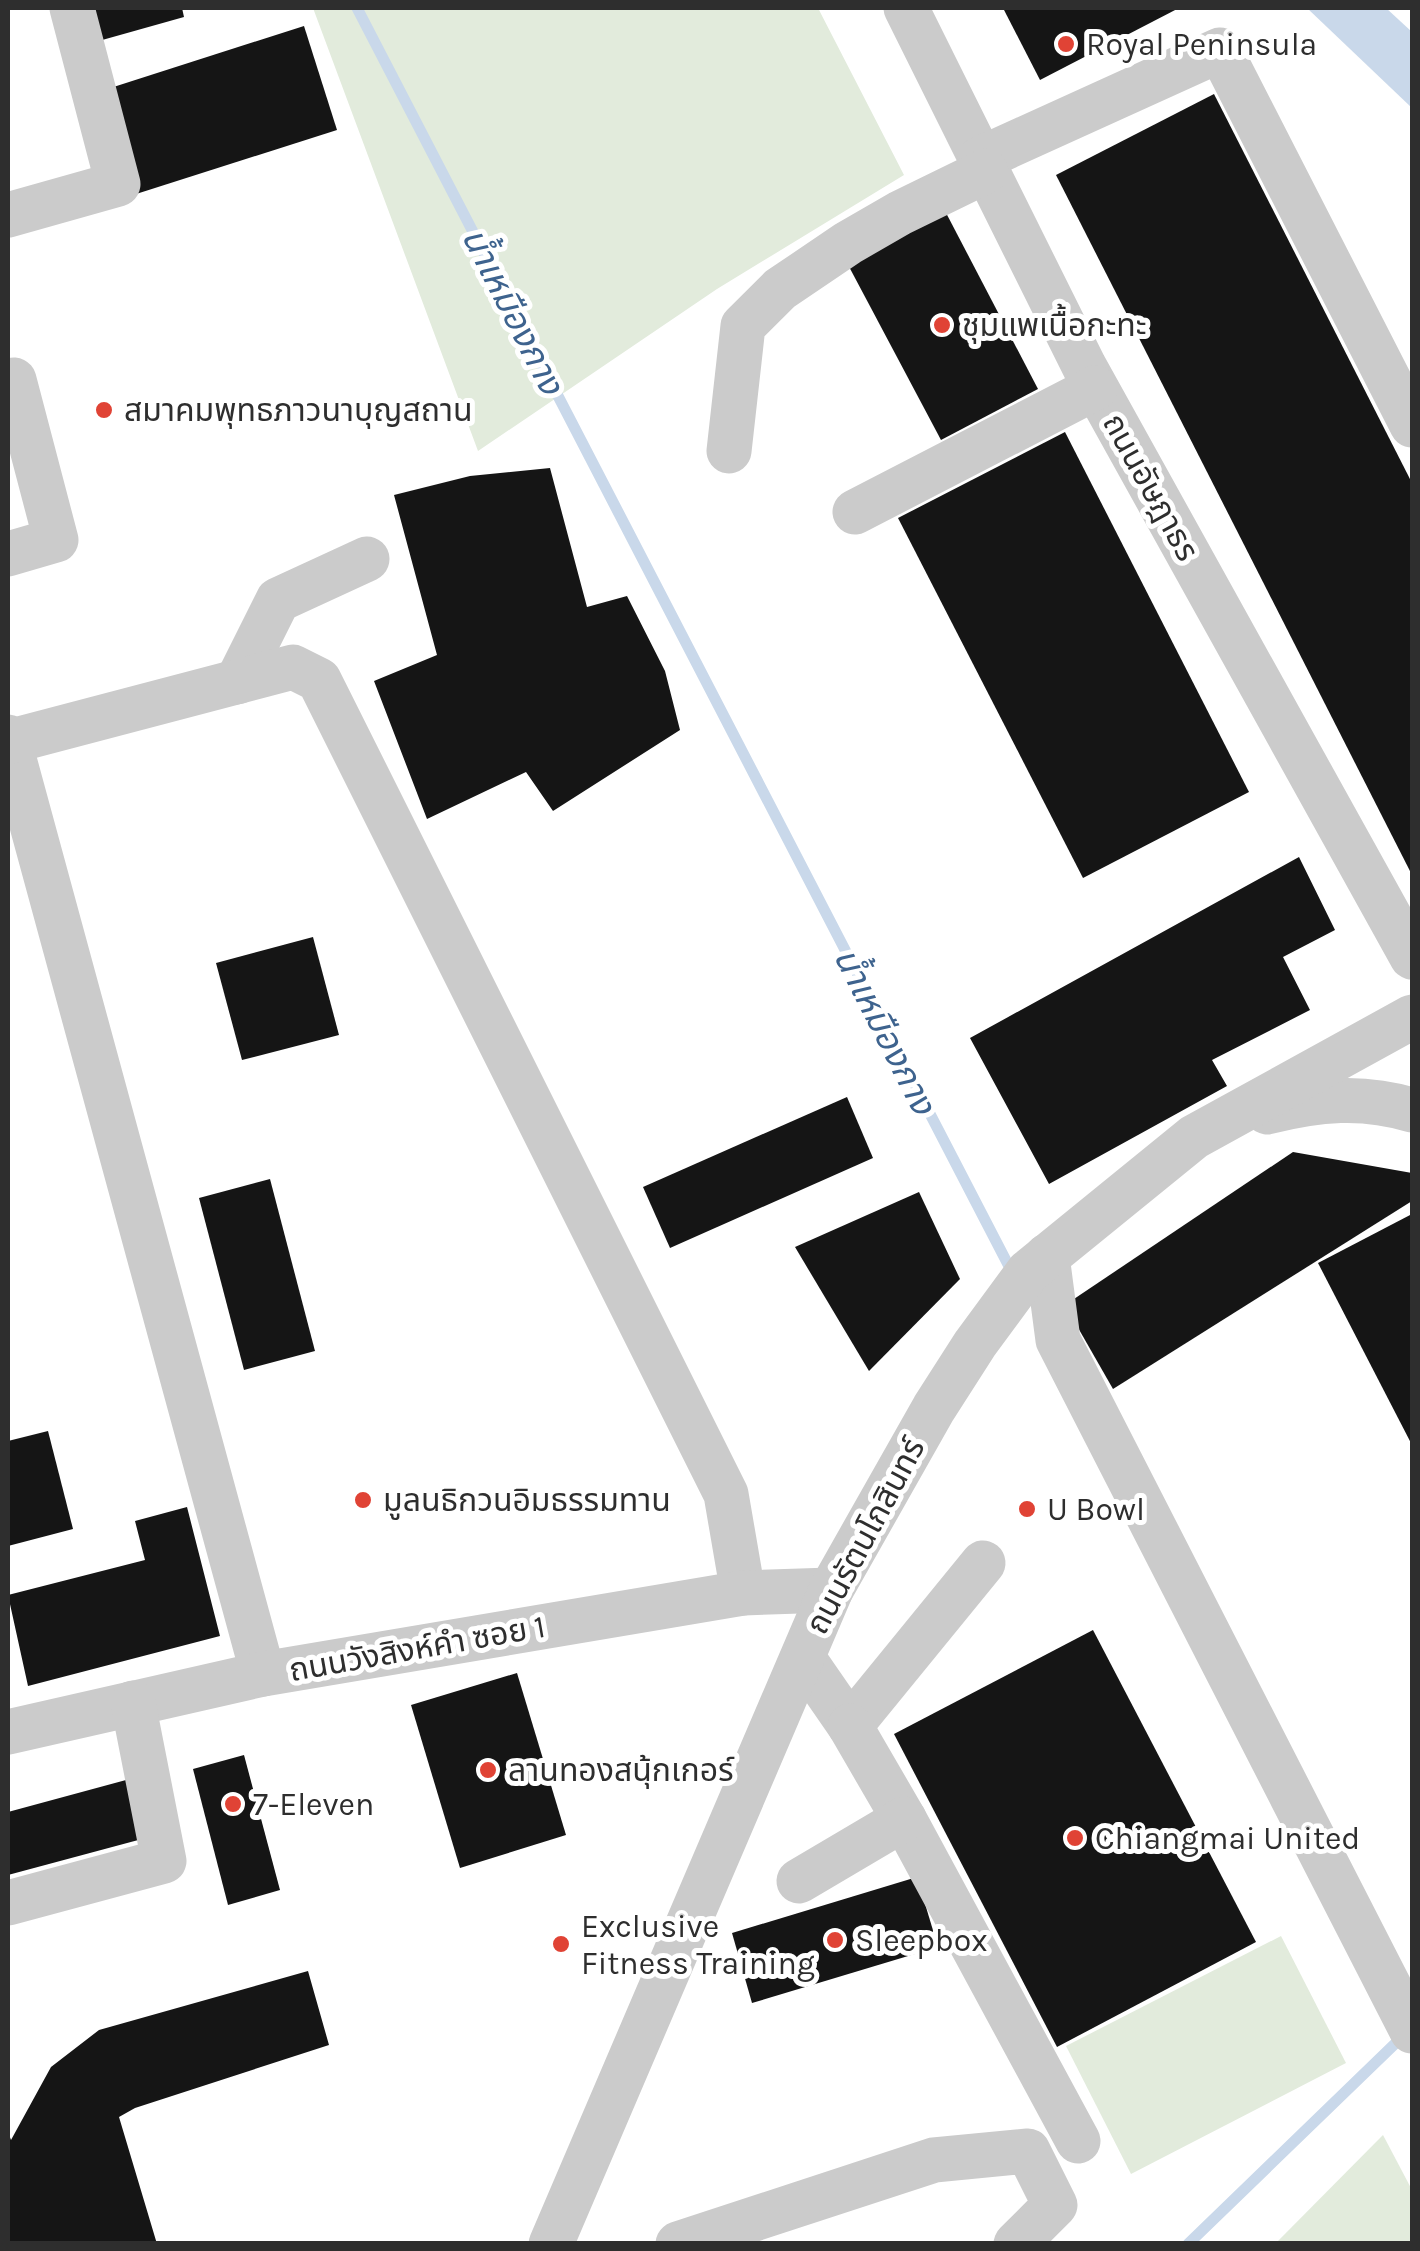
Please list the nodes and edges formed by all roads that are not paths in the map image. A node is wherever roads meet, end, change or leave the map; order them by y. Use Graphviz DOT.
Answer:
graph roads {
  1 [pos="72,8"];
  2 [pos="906,8"];
  3 [pos="983,165"];
  4 [pos="8,215"];
  5 [pos="8,382"];
  6 [pos="1096,388"];
  7 [pos="1412,425"];
  8 [pos="730,451"];
  9 [pos="854,512"];
  10 [pos="8,554"];
  11 [pos="367,559"];
  12 [pos="237,682"];
  13 [pos="8,740"];
  14 [pos="1412,957"];
  15 [pos="1412,1017"];
  16 [pos="1412,1110"];
  17 [pos="1213,1127"];
  18 [pos="1038,1264"];
  19 [pos="983,1563"];
  20 [pos="831,1590"];
  21 [pos="743,1593"];
  22 [pos="802,1658"];
  23 [pos="263,1674"];
  24 [pos="133,1703"];
  25 [pos="850,1726"];
  26 [pos="8,1732"];
  27 [pos="904,1819"];
  28 [pos="799,1881"];
  29 [pos="8,1903"];
  30 [pos="1412,2031"];
  31 [pos="1078,2141"];
  32 [pos="556,2242"];
  33 [pos="678,2244"];
  34 [pos="1016,2244"];
  1 -- 4 [label="street"];
  2 -- 3 [label="street, ถนนอัษฎาธร"];
  3 -- 6 [label="street, ถนนอัษฎาธร"];
  3 -- 7 [label="street"];
  3 -- 8 [label="street"];
  5 -- 10 [label="street"];
  6 -- 9 [label="street"];
  6 -- 14 [label="street, ถนนอัษฎาธร"];
  11 -- 12 [label="street"];
  12 -- 13 [label="street"];
  12 -- 21 [label="street"];
  13 -- 23 [label="street"];
  15 -- 17 [label="street, ถนนรัตนโกสินทร์"];
  16 -- 17 [label="street"];
  17 -- 18 [label="street, ถนนรัตนโกสินทร์"];
  18 -- 20 [label="street, ถนนรัตนโกสินทร์"];
  18 -- 30 [label="street"];
  19 -- 25 [label="street"];
  20 -- 21 [label="street, ถนนวังสิงห์คำ ซอย 1"];
  20 -- 22 [label="street, ถนนรัตนโกสินทร์"];
  21 -- 23 [label="street, ถนนวังสิงห์คำ ซอย 1"];
  22 -- 25 [label="street"];
  22 -- 32 [label="street, ถนนรัตนโกสินทร์"];
  23 -- 24 [label="street, ถนนวังสิงห์คำ ซอย 1"];
  24 -- 26 [label="street, ถนนวังสิงห์คำ ซอย 1"];
  24 -- 29 [label="street"];
  25 -- 27 [label="street"];
  27 -- 28 [label="street"];
  27 -- 31 [label="street"];
  33 -- 34 [label="street"];
}
